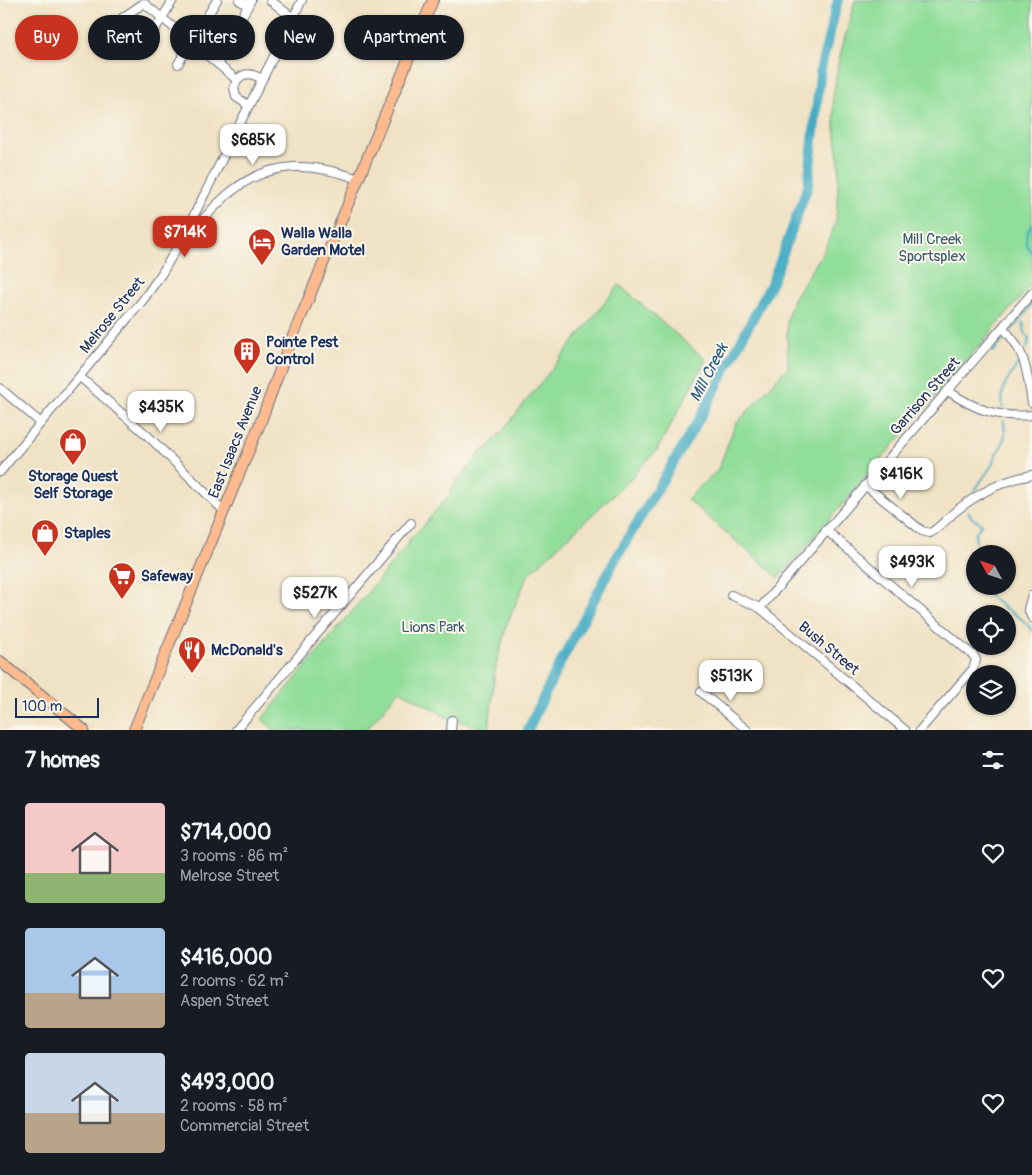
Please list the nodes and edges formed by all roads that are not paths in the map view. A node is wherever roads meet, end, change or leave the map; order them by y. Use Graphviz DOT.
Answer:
graph roads {
  1 [pos="173,0"];
  2 [pos="217,0"];
  3 [pos="239,0"];
  4 [pos="270,0"];
  5 [pos="302,0"];
  6 [pos="433,0"];
  7 [pos="249,3"];
  8 [pos="126,15"];
  9 [pos="158,15"];
  10 [pos="208,15"];
  11 [pos="289,15"];
  12 [pos="294,15"];
  13 [pos="162,18"];
  14 [pos="160,21"];
  15 [pos="170,25"];
  16 [pos="180,60"];
  17 [pos="213,60"];
  18 [pos="272,60"];
  19 [pos="217,63"];
  20 [pos="178,64"];
  21 [pos="262,79"];
  22 [pos="237,80"];
  23 [pos="248,105"];
  24 [pos="358,179"];
  25 [pos="177,248"];
  26 [pos="1032,293"];
  27 [pos="1003,328"];
  28 [pos="80,377"];
  29 [pos="0,388"];
  30 [pos="948,390"];
  31 [pos="1032,403"];
  32 [pos="1032,414"];
  33 [pos="41,423"];
  34 [pos="0,472"];
  35 [pos="1032,475"];
  36 [pos="865,486"];
  37 [pos="224,510"];
  38 [pos="411,523"];
  39 [pos="826,530"];
  40 [pos="731,595"];
  41 [pos="1032,595"];
  42 [pos="760,608"];
  43 [pos="1032,618"];
  44 [pos="0,661"];
  45 [pos="701,692"];
  46 [pos="452,720"];
  47 [pos="84,730"];
  48 [pos="134,730"];
  49 [pos="236,730"];
  50 [pos="451,730"];
  51 [pos="746,730"];
  52 [pos="905,730"];
  53 [pos="920,730"];
  1 -- 13 [label="street"];
  2 -- 10 [label="street"];
  3 -- 7 [label="street"];
  4 -- 11 [label="street"];
  5 -- 12 [label="street, Melrose Street"];
  6 -- 24 [label="main road, East Isaacs Avenue"];
  7 -- 19 [label="street"];
  8 -- 9 [label="street"];
  13 -- 14 [label="street"];
  13 -- 15 [label="street"];
  16 -- 20 [label="street"];
  17 -- 19 [label="street"];
  18 -- 21 [label="street, Melrose Street"];
  19 -- 22 [label="street"];
  21 -- 22 [label="street"];
  21 -- 23 [label="street, Melrose Street"];
  22 -- 23 [label="street"];
  23 -- 25 [label="street, Melrose Street"];
  24 -- 25 [label="street"];
  24 -- 37 [label="main road, East Isaacs Avenue"];
  25 -- 28 [label="street, Melrose Street"];
  26 -- 27 [label="street, Garrison Street"];
  27 -- 30 [label="street, Garrison Street"];
  27 -- 31 [label="street"];
  28 -- 33 [label="street, Melrose Street"];
  28 -- 37 [label="street"];
  29 -- 33 [label="street"];
  30 -- 32 [label="street"];
  30 -- 36 [label="street, Garrison Street"];
  33 -- 34 [label="street, Melrose Street"];
  35 -- 36 [label="street"];
  36 -- 39 [label="street, Garrison Street"];
  37 -- 48 [label="main road, East Isaacs Avenue"];
  38 -- 49 [label="street"];
  39 -- 42 [label="street, Garrison Street"];
  39 -- 53 [label="street"];
  40 -- 42 [label="street, Bush Street"];
  41 -- 43 [label="street"];
  42 -- 52 [label="street, Bush Street"];
  44 -- 47 [label="main road"];
  45 -- 51 [label="street"];
  46 -- 50 [label="street"];
}
